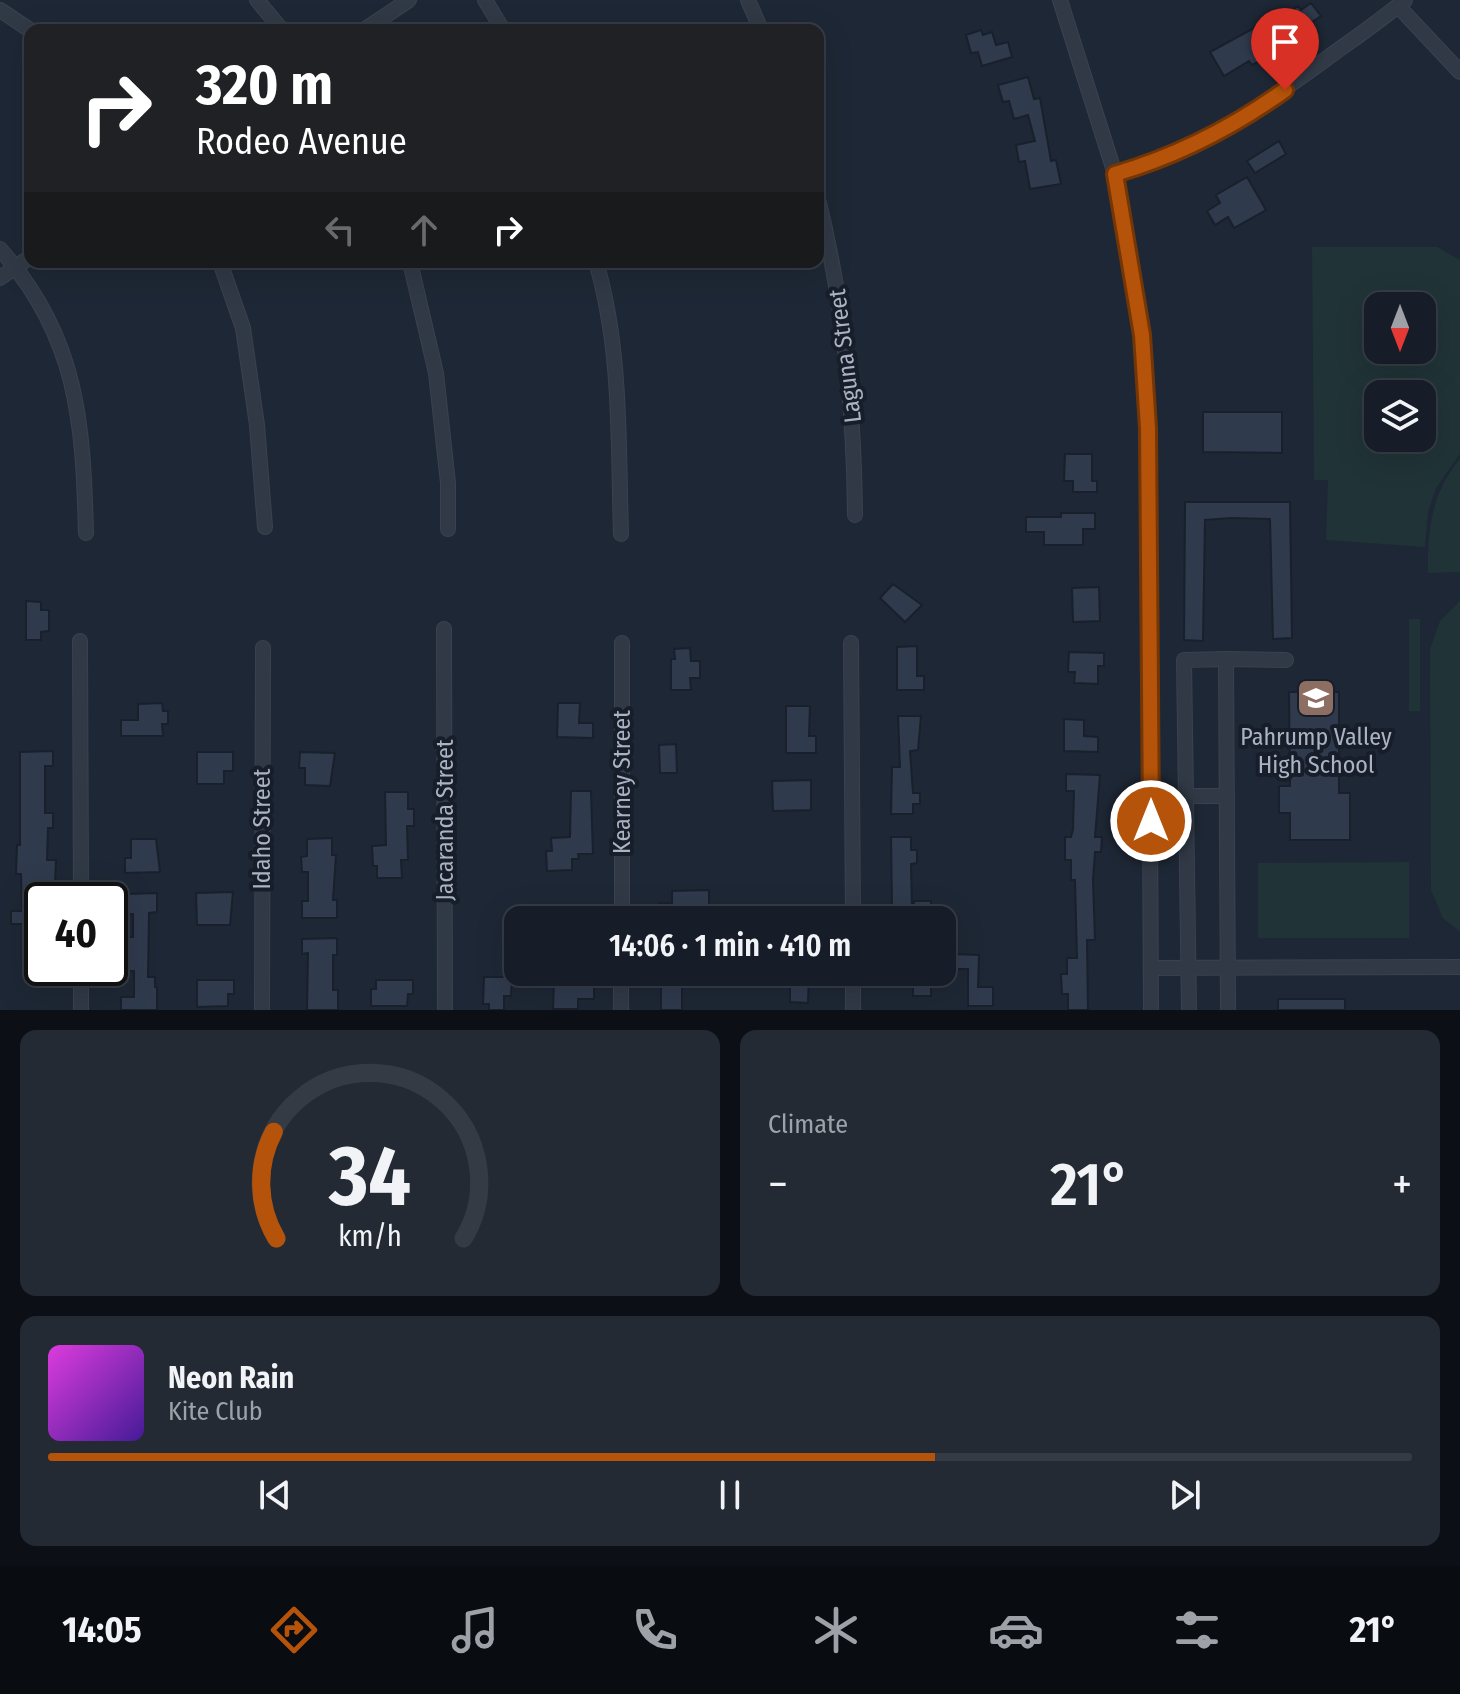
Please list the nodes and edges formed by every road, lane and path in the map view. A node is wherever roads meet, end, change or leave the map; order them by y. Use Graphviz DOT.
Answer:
graph roads {
  1 [pos="257,0"];
  2 [pos="409,0"];
  3 [pos="485,0"];
  4 [pos="748,0"];
  5 [pos="1060,0"];
  6 [pos="1402,3"];
  7 [pos="0,10"];
  8 [pos="277,24"];
  9 [pos="373,24"];
  10 [pos="499,24"];
  11 [pos="758,24"];
  12 [pos="24,26"];
  13 [pos="1460,72"];
  14 [pos="1115,174"];
  15 [pos="824,228"];
  16 [pos="0,249"];
  17 [pos="24,261"];
  18 [pos="16,267"];
  19 [pos="222,268"];
  20 [pos="411,268"];
  21 [pos="597,268"];
  22 [pos="0,278"];
  23 [pos="855,515"];
  24 [pos="265,527"];
  25 [pos="448,529"];
  26 [pos="86,533"];
  27 [pos="621,534"];
  28 [pos="444,629"];
  29 [pos="80,641"];
  30 [pos="622,643"];
  31 [pos="851,643"];
  32 [pos="263,648"];
  33 [pos="1226,659"];
  34 [pos="1286,660"];
  35 [pos="1186,796"];
  36 [pos="1227,796"];
  37 [pos="81,882"];
  38 [pos="622,906"];
  39 [pos="853,906"];
  40 [pos="1460,967"];
  41 [pos="1151,968"];
  42 [pos="1228,968"];
  43 [pos="1189,969"];
  44 [pos="81,986"];
  45 [pos="621,986"];
  46 [pos="853,986"];
  47 [pos="81,1010"];
  48 [pos="262,1010"];
  49 [pos="445,1010"];
  50 [pos="621,1010"];
  51 [pos="853,1010"];
  52 [pos="1151,1010"];
  53 [pos="1189,1010"];
  54 [pos="1228,1010"];
  1 -- 8 [label="street"];
  2 -- 9 [label="street"];
  3 -- 10 [label="street"];
  4 -- 11 [label="street"];
  5 -- 14 [label="street"];
  6 -- 13 [label="street"];
  6 -- 14 [label="street"];
  7 -- 12 [label="street"];
  14 -- 41 [label="street"];
  15 -- 23 [label="street, Laguna Street"];
  16 -- 18 [label="street"];
  17 -- 18 [label="street"];
  18 -- 22 [label="street"];
  18 -- 26 [label="street"];
  19 -- 24 [label="street"];
  20 -- 25 [label="street"];
  21 -- 27 [label="street"];
  28 -- 49 [label="street, Jacaranda Street"];
  29 -- 37 [label="street"];
  30 -- 38 [label="street, Kearney Street"];
  31 -- 39 [label="street"];
  32 -- 48 [label="street, Idaho Street"];
  33 -- 34 [label="street"];
  33 -- 35 [label="street"];
  33 -- 36 [label="street"];
  35 -- 36 [label="street"];
  35 -- 43 [label="street"];
  36 -- 42 [label="street"];
  40 -- 42 [label="street"];
  41 -- 43 [label="street"];
  41 -- 52 [label="street"];
  42 -- 43 [label="street"];
  42 -- 54 [label="street"];
  43 -- 53 [label="street"];
  44 -- 47 [label="street"];
  45 -- 50 [label="street"];
  46 -- 51 [label="street"];
}
